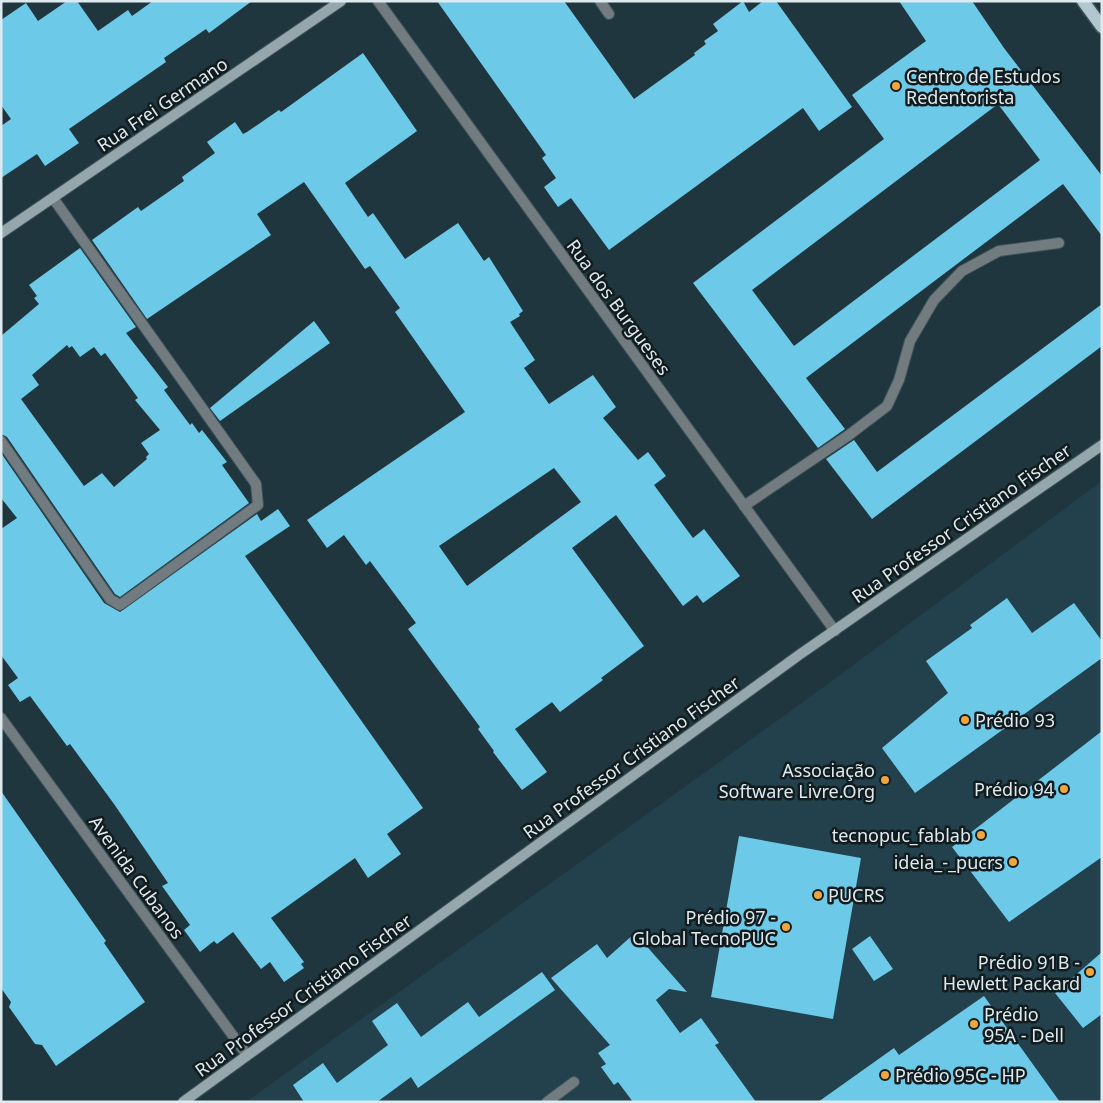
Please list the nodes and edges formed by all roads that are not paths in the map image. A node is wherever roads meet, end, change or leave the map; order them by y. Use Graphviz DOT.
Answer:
graph roads {
  1 [pos="341,1"];
  2 [pos="378,1"];
  3 [pos="600,1"];
  4 [pos="1083,1"];
  5 [pos="609,14"];
  6 [pos="1102,27"];
  7 [pos="53,198"];
  8 [pos="1,234"];
  9 [pos="1059,243"];
  10 [pos="1,441"];
  11 [pos="1102,445"];
  12 [pos="744,506"];
  13 [pos="835,631"];
  14 [pos="1,718"];
  15 [pos="247,1055"];
  16 [pos="574,1082"];
  17 [pos="183,1102"];
  18 [pos="547,1102"];
  1 -- 7 [label="main road, Rua Frei Germano"];
  2 -- 12 [label="street, Rua dos Burgueses"];
  3 -- 5 [label="street"];
  4 -- 6 [label="main road"];
  7 -- 8 [label="main road, Rua Frei Germano"];
  7 -- 10 [label="street"];
  9 -- 12 [label="street"];
  11 -- 13 [label="main road, Rua Professor Cristiano Fischer"];
  12 -- 13 [label="street, Rua dos Burgueses"];
  13 -- 15 [label="main road, Rua Professor Cristiano Fischer"];
  14 -- 15 [label="street, Avenida Cubanos"];
  15 -- 17 [label="main road, Rua Professor Cristiano Fischer"];
  16 -- 18 [label="street"];
}
